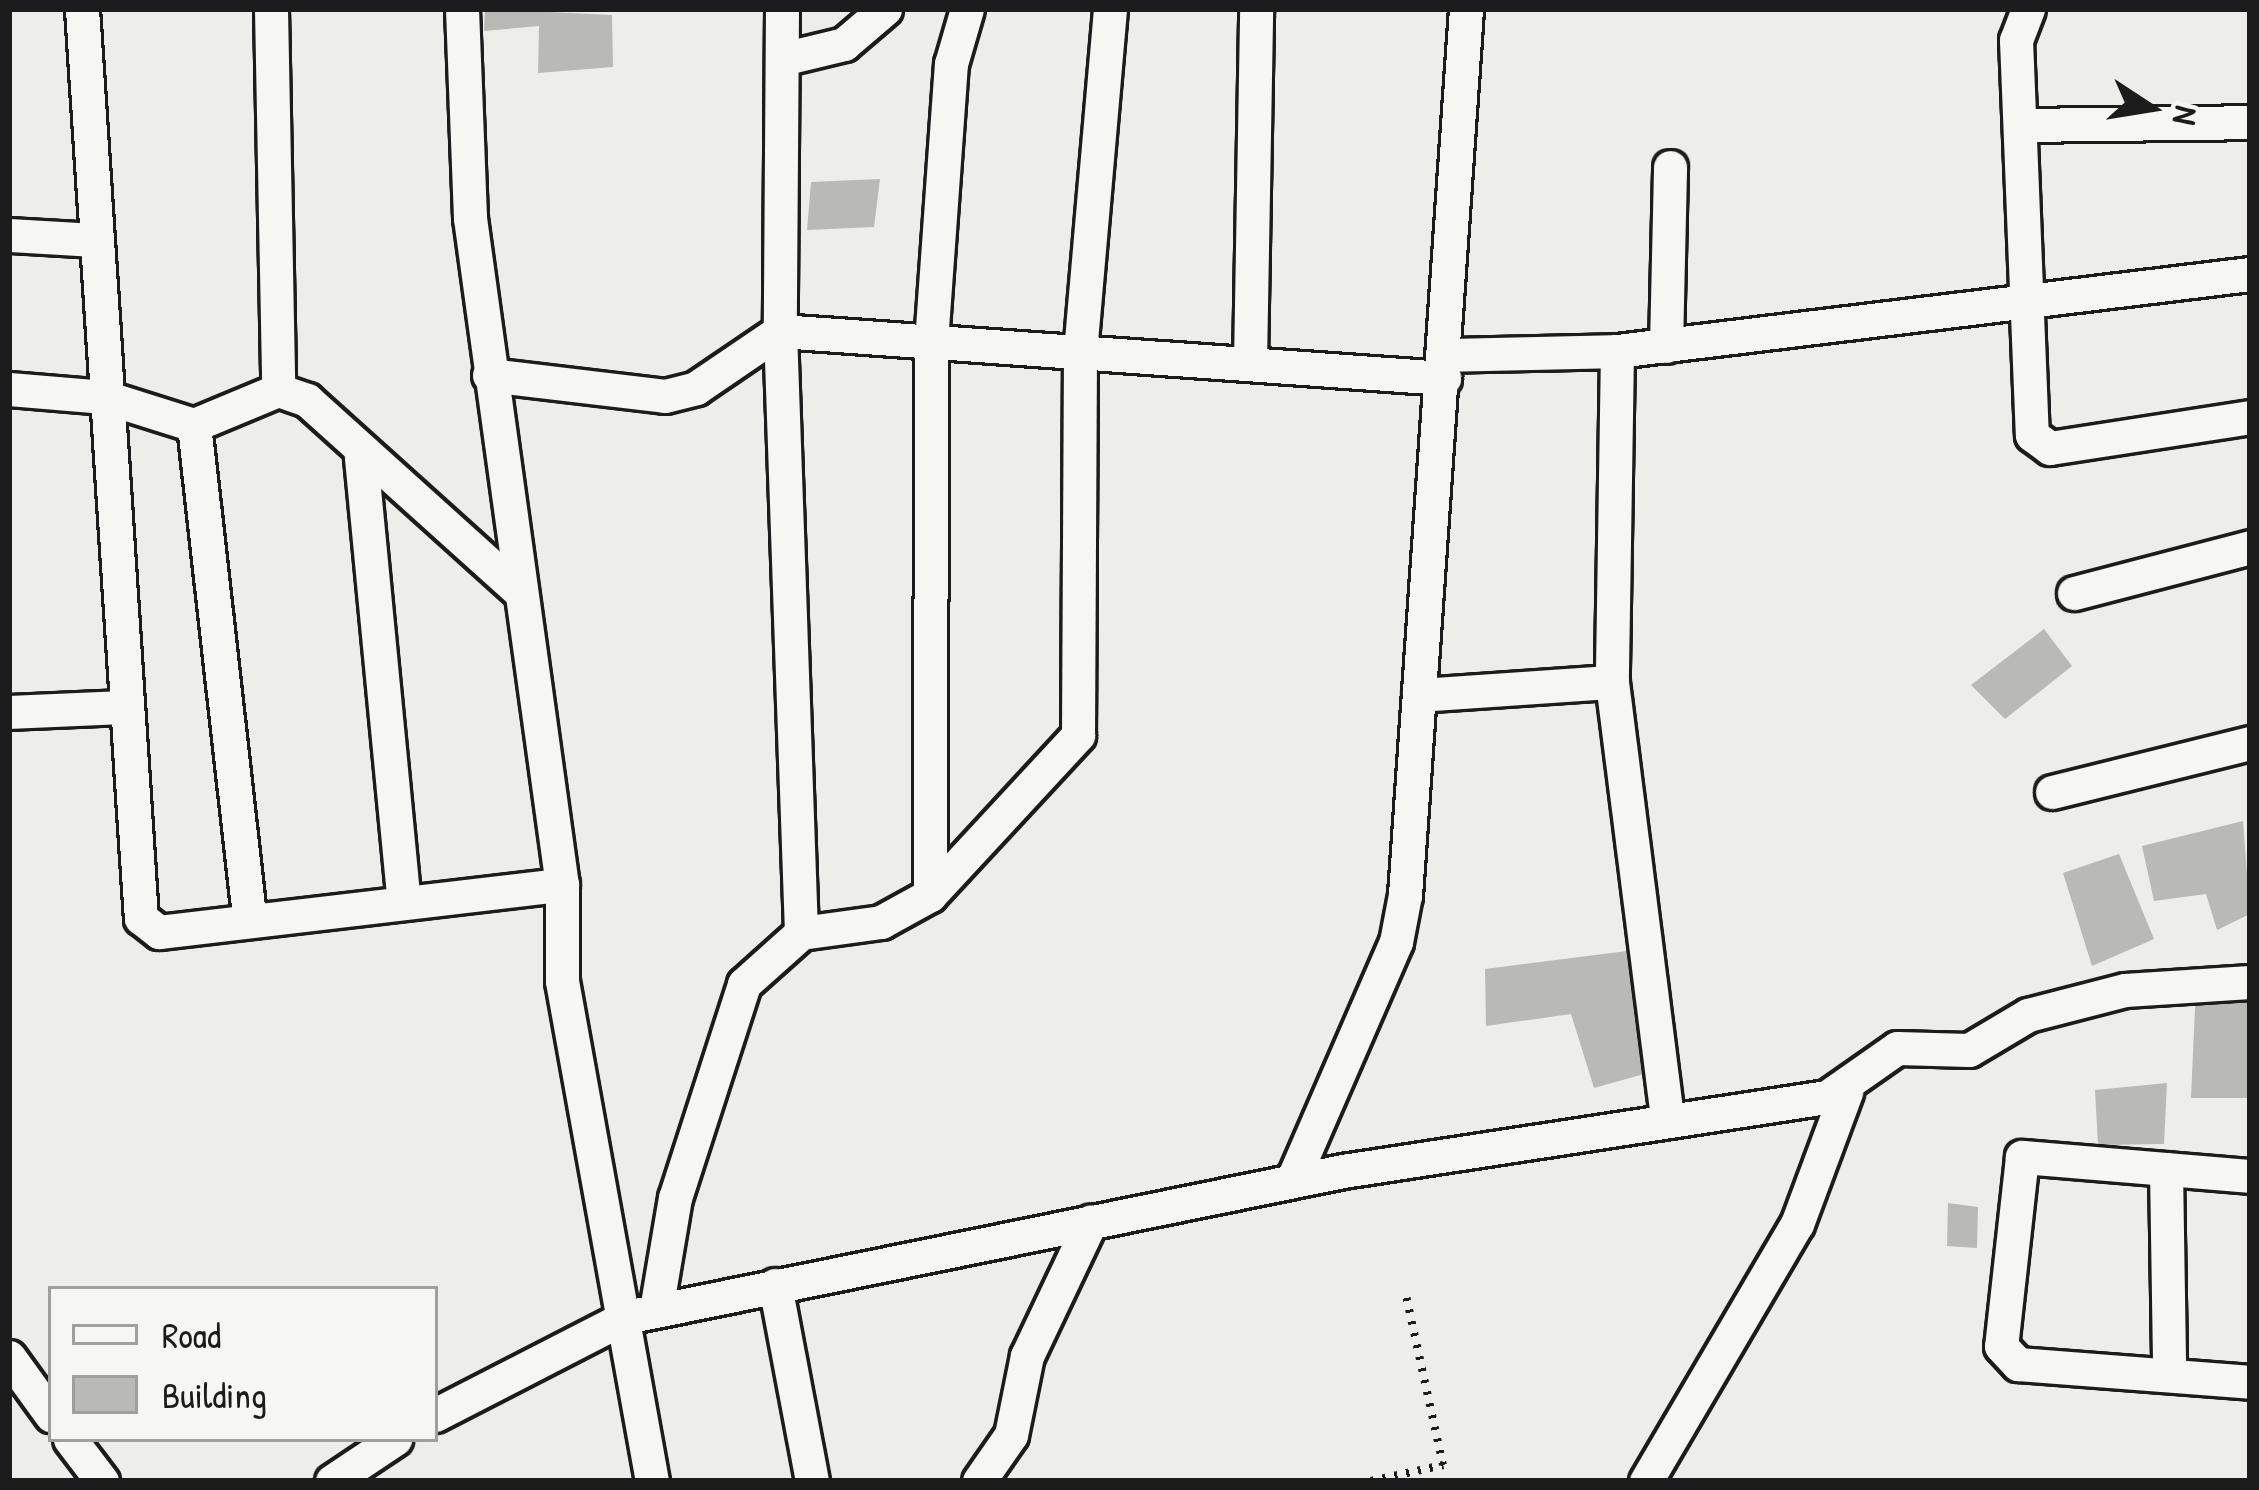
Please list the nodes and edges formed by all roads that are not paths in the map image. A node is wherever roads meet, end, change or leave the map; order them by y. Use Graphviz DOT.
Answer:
graph roads {
  1 [pos="82,9"];
  2 [pos="271,9"];
  3 [pos="462,9"];
  4 [pos="782,9"];
  5 [pos="885,9"];
  6 [pos="968,9"];
  7 [pos="1110,9"];
  8 [pos="1256,9"];
  9 [pos="1466,9"];
  10 [pos="2029,9"];
  11 [pos="782,59"];
  12 [pos="2250,122"];
  13 [pos="2020,124"];
  14 [pos="1670,167"];
  15 [pos="9,235"];
  16 [pos="96,240"];
  17 [pos="2250,274"];
  18 [pos="2029,303"];
  19 [pos="780,331"];
  20 [pos="931,342"];
  21 [pos="1666,346"];
  22 [pos="1617,351"];
  23 [pos="1080,352"];
  24 [pos="1250,363"];
  25 [pos="1444,366"];
  26 [pos="489,375"];
  27 [pos="9,389"];
  28 [pos="278,390"];
  29 [pos="106,397"];
  30 [pos="2250,417"];
  31 [pos="194,425"];
  32 [pos="361,458"];
  33 [pos="2250,547"];
  34 [pos="519,591"];
  35 [pos="2074,593"];
  36 [pos="1612,682"];
  37 [pos="1420,695"];
  38 [pos="124,707"];
  39 [pos="9,712"];
  40 [pos="2250,743"];
  41 [pos="2052,792"];
  42 [pos="562,885"];
  43 [pos="930,896"];
  44 [pos="404,902"];
  45 [pos="249,917"];
  46 [pos="801,933"];
  47 [pos="2250,982"];
  48 [pos="1846,1092"];
  49 [pos="1667,1120"];
  50 [pos="2166,1169"];
  51 [pos="2250,1176"];
  52 [pos="1292,1181"];
  53 [pos="1091,1221"];
  54 [pos="775,1285"];
  55 [pos="640,1314"];
  56 [pos="9,1357"];
  57 [pos="2169,1370"];
  58 [pos="2250,1382"];
  59 [pos="48,1411"];
  60 [pos="438,1414"];
  61 [pos="72,1442"];
  62 [pos="392,1442"];
  63 [pos="363,1470"];
  64 [pos="102,1481"];
  65 [pos="332,1481"];
  66 [pos="652,1481"];
  67 [pos="812,1481"];
  68 [pos="979,1481"];
  69 [pos="1646,1481"];
  1 -- 16 [label="street"];
  2 -- 28 [label="street"];
  3 -- 26 [label="street"];
  4 -- 11 [label="street"];
  5 -- 11 [label="street"];
  6 -- 20 [label="street"];
  7 -- 23 [label="street"];
  8 -- 24 [label="street"];
  9 -- 25 [label="street"];
  10 -- 13 [label="street"];
  11 -- 19 [label="street"];
  12 -- 13 [label="street"];
  13 -- 18 [label="street"];
  14 -- 21 [label="street"];
  15 -- 16 [label="street"];
  16 -- 29 [label="street"];
  17 -- 18 [label="street"];
  18 -- 21 [label="street"];
  18 -- 30 [label="street"];
  19 -- 20 [label="street"];
  19 -- 26 [label="street"];
  19 -- 46 [label="street"];
  20 -- 23 [label="street"];
  20 -- 43 [label="street"];
  21 -- 22 [label="street"];
  22 -- 25 [label="street"];
  22 -- 36 [label="street"];
  23 -- 24 [label="street"];
  23 -- 43 [label="street"];
  24 -- 25 [label="street"];
  25 -- 37 [label="street"];
  26 -- 34 [label="street"];
  27 -- 29 [label="street"];
  28 -- 31 [label="street"];
  28 -- 32 [label="street"];
  29 -- 31 [label="street"];
  29 -- 38 [label="street"];
  31 -- 45 [label="street"];
  32 -- 34 [label="street"];
  32 -- 44 [label="street"];
  33 -- 35 [label="street"];
  34 -- 42 [label="street"];
  36 -- 37 [label="street"];
  36 -- 49 [label="street"];
  37 -- 52 [label="street"];
  38 -- 39 [label="street"];
  38 -- 45 [label="street"];
  40 -- 41 [label="street"];
  42 -- 44 [label="street"];
  42 -- 55 [label="street"];
  43 -- 46 [label="street"];
  44 -- 45 [label="street"];
  46 -- 55 [label="street"];
  47 -- 48 [label="street"];
  48 -- 49 [label="street"];
  48 -- 69 [label="street"];
  49 -- 52 [label="street"];
  50 -- 51 [label="street"];
  50 -- 57 [label="street"];
  50 -- 57 [label="street"];
  52 -- 53 [label="street"];
  53 -- 54 [label="street"];
  53 -- 68 [label="street"];
  54 -- 55 [label="street"];
  54 -- 67 [label="street"];
  55 -- 60 [label="street"];
  55 -- 66 [label="street"];
  56 -- 59 [label="street"];
  57 -- 58 [label="street"];
  61 -- 64 [label="street"];
  62 -- 63 [label="street"];
  63 -- 65 [label="street"];
}
